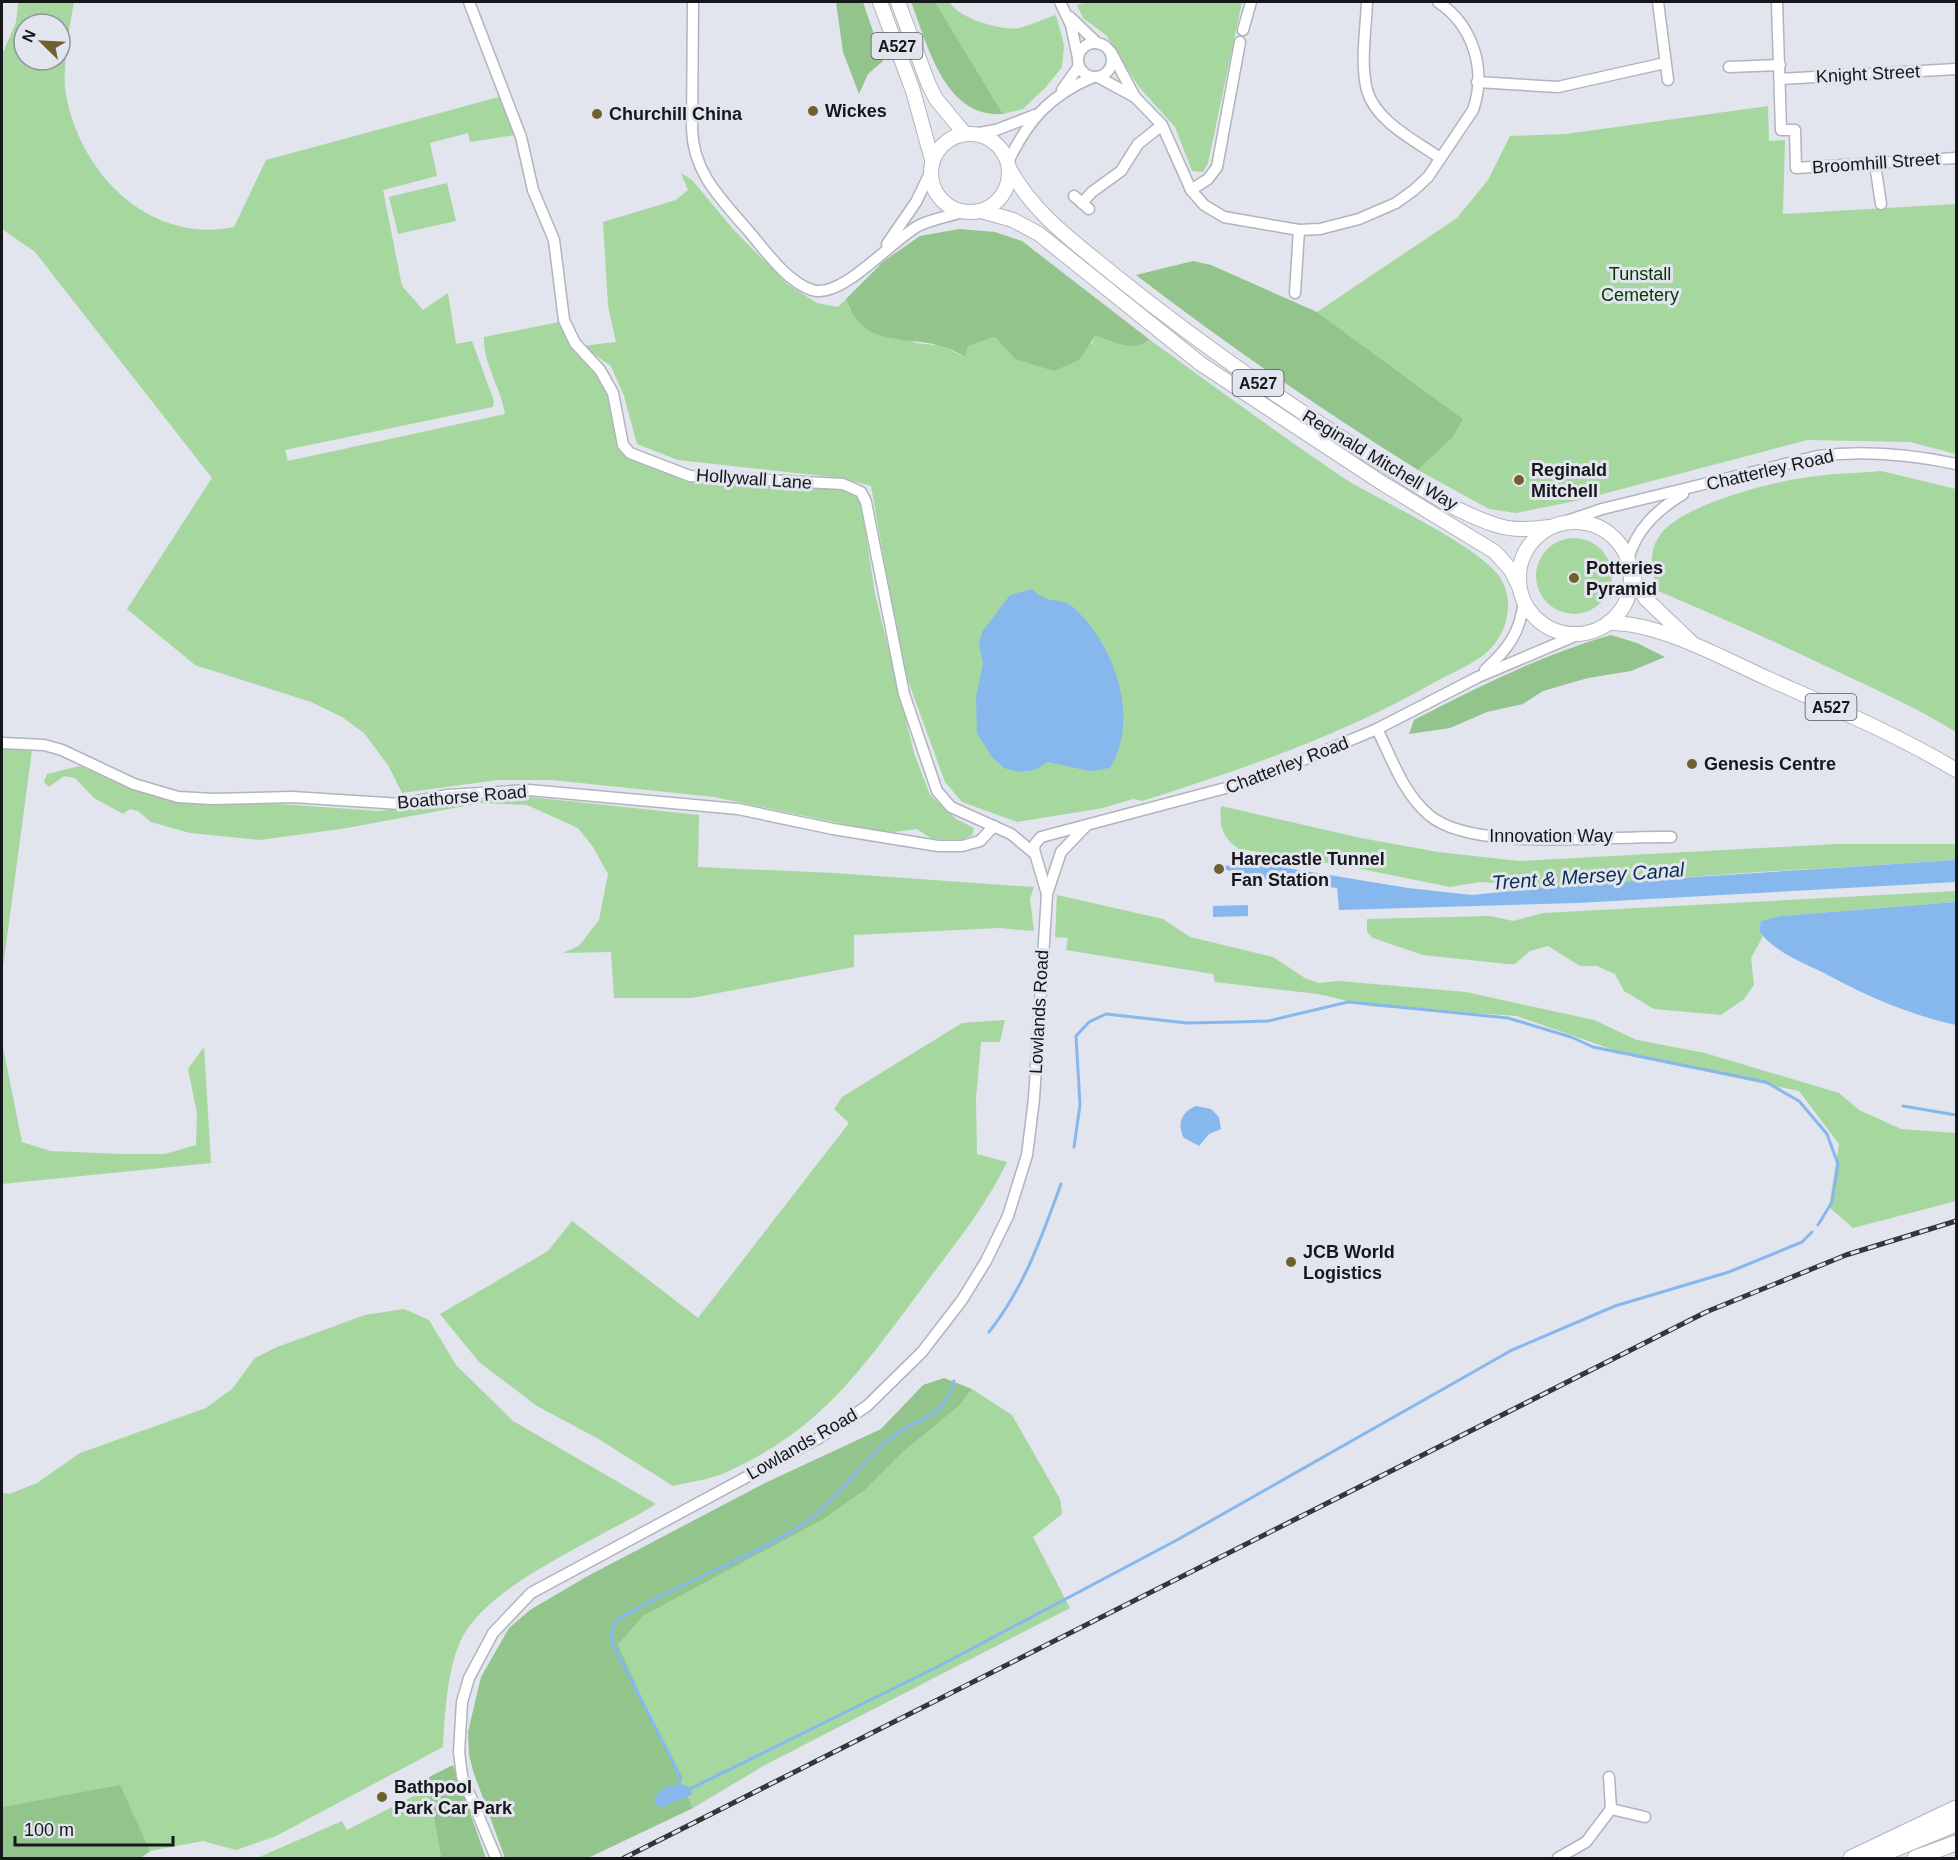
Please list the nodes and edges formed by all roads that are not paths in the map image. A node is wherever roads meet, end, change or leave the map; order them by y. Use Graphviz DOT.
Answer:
graph roads {
  1 [pos="469,2"];
  2 [pos="693,2"];
  3 [pos="880,2"];
  4 [pos="898,2"];
  5 [pos="1060,2"];
  6 [pos="1251,2"];
  7 [pos="1367,2"];
  8 [pos="1658,2"];
  9 [pos="1777,2"];
  10 [pos="1443,3"];
  11 [pos="1066,12"];
  12 [pos="1243,30"];
  13 [pos="1240,42"];
  14 [pos="1097,43"];
  15 [pos="1111,52"];
  16 [pos="1665,63"];
  17 [pos="1079,64"];
  18 [pos="1780,65"];
  19 [pos="1729,67"];
  20 [pos="1956,69"];
  21 [pos="1096,77"];
  22 [pos="1780,79"];
  23 [pos="1668,80"];
  24 [pos="1477,82"];
  25 [pos="1056,97"];
  26 [pos="1135,97"];
  27 [pos="1035,115"];
  28 [pos="1162,125"];
  29 [pos="969,134"];
  30 [pos="1440,158"];
  31 [pos="1956,158"];
  32 [pos="1875,164"];
  33 [pos="1008,165"];
  34 [pos="931,167"];
  35 [pos="1191,190"];
  36 [pos="1082,203"];
  37 [pos="1881,204"];
  38 [pos="981,211"];
  39 [pos="962,212"];
  40 [pos="1299,230"];
  41 [pos="880,254"];
  42 [pos="1284,282"];
  43 [pos="1956,464"];
  44 [pos="1691,489"];
  45 [pos="1557,525"];
  46 [pos="1628,560"];
  47 [pos="1631,575"];
  48 [pos="1519,586"];
  49 [pos="1524,601"];
  50 [pos="1608,623"];
  51 [pos="1582,633"];
  52 [pos="1695,646"];
  53 [pos="1478,677"];
  54 [pos="1377,729"];
  55 [pos="2,743"];
  56 [pos="1956,770"];
  57 [pos="994,826"];
  58 [pos="1086,826"];
  59 [pos="1011,834"];
  60 [pos="1048,836"];
  61 [pos="1671,837"];
  62 [pos="1060,855"];
  63 [pos="1037,857"];
  64 [pos="1047,894"];
  65 [pos="1609,1777"];
  66 [pos="1956,1808"];
  67 [pos="1611,1809"];
  68 [pos="1645,1817"];
  69 [pos="1956,1824"];
  70 [pos="1956,1843"];
  71 [pos="1956,1852"];
  72 [pos="496,1858"];
  73 [pos="1558,1858"];
  74 [pos="1851,1858"];
  75 [pos="1873,1858"];
  76 [pos="1915,1858"];
  77 [pos="1937,1858"];
  1 -- 57 [label="street, Hollywall Lane"];
  2 -- 41 [label="street"];
  3 -- 34 [label="main road, A527"];
  4 -- 29 [label="main road, A527"];
  5 -- 11 [label="street"];
  6 -- 12 [label="street"];
  7 -- 30 [label="street"];
  8 -- 16 [label="street"];
  9 -- 18 [label="street"];
  10 -- 24 [label="street"];
  11 -- 14 [label="street"];
  11 -- 17 [label="street"];
  13 -- 35 [label="street"];
  14 -- 15 [label="street"];
  14 -- 17 [label="street"];
  15 -- 21 [label="street"];
  15 -- 26 [label="street"];
  16 -- 23 [label="street"];
  16 -- 24 [label="street"];
  17 -- 21 [label="street"];
  17 -- 25 [label="street"];
  18 -- 19 [label="street"];
  18 -- 22 [label="street"];
  20 -- 22 [label="street, Knight Street"];
  21 -- 25 [label="street"];
  21 -- 26 [label="street"];
  22 -- 32 [label="street, Broomhill Street"];
  24 -- 30 [label="street"];
  25 -- 27 [label="street"];
  26 -- 28 [label="street"];
  27 -- 29 [label="street"];
  27 -- 33 [label="street"];
  28 -- 35 [label="street"];
  28 -- 36 [label="street"];
  29 -- 33 [label="main road"];
  29 -- 34 [label="main road"];
  30 -- 40 [label="street"];
  31 -- 32 [label="street, Broomhill Street"];
  32 -- 37 [label="street"];
  33 -- 38 [label="main road"];
  33 -- 45 [label="main road, Reginald Mitchell Way / A527"];
  34 -- 39 [label="main road"];
  34 -- 41 [label="street"];
  35 -- 40 [label="street"];
  38 -- 39 [label="main road"];
  38 -- 48 [label="main road, Reginald Mitchell Way / A527"];
  39 -- 41 [label="street"];
  40 -- 42 [label="street"];
  43 -- 44 [label="street, Chatterley Road"];
  44 -- 45 [label="street, Chatterley Road"];
  44 -- 46 [label="street, Chatterley Road"];
  45 -- 46 [label="main road, A527"];
  45 -- 48 [label="main road, A527"];
  46 -- 47 [label="main road, A527"];
  47 -- 50 [label="main road, A527"];
  47 -- 52 [label="main road, A527"];
  48 -- 49 [label="main road, A527"];
  49 -- 51 [label="main road, A527"];
  49 -- 53 [label="street, Chatterley Road"];
  50 -- 51 [label="main road, A527"];
  50 -- 52 [label="main road, A527"];
  51 -- 53 [label="street, Chatterley Road"];
  52 -- 56 [label="main road, A527"];
  53 -- 54 [label="street, Chatterley Road"];
  54 -- 58 [label="street, Chatterley Road"];
  54 -- 61 [label="street, Innovation Way"];
  55 -- 57 [label="street, Boathorse Road"];
  57 -- 59 [label="street, Hollywall Lane"];
  58 -- 60 [label="street, Chatterley Road"];
  58 -- 62 [label="street"];
  59 -- 60 [label="street, Hollywall Lane"];
  59 -- 63 [label="street, Hollywall Lane"];
  60 -- 62 [label="street"];
  60 -- 63 [label="street"];
  62 -- 63 [label="street"];
  62 -- 64 [label="street, Lowlands Road"];
  63 -- 64 [label="street, Lowlands Road"];
  64 -- 72 [label="street, Lowlands Road"];
  65 -- 67 [label="street"];
  66 -- 74 [label="highway"];
  67 -- 68 [label="street"];
  67 -- 73 [label="street"];
  69 -- 75 [label="highway"];
  70 -- 76 [label="highway"];
  71 -- 77 [label="highway"];
}
